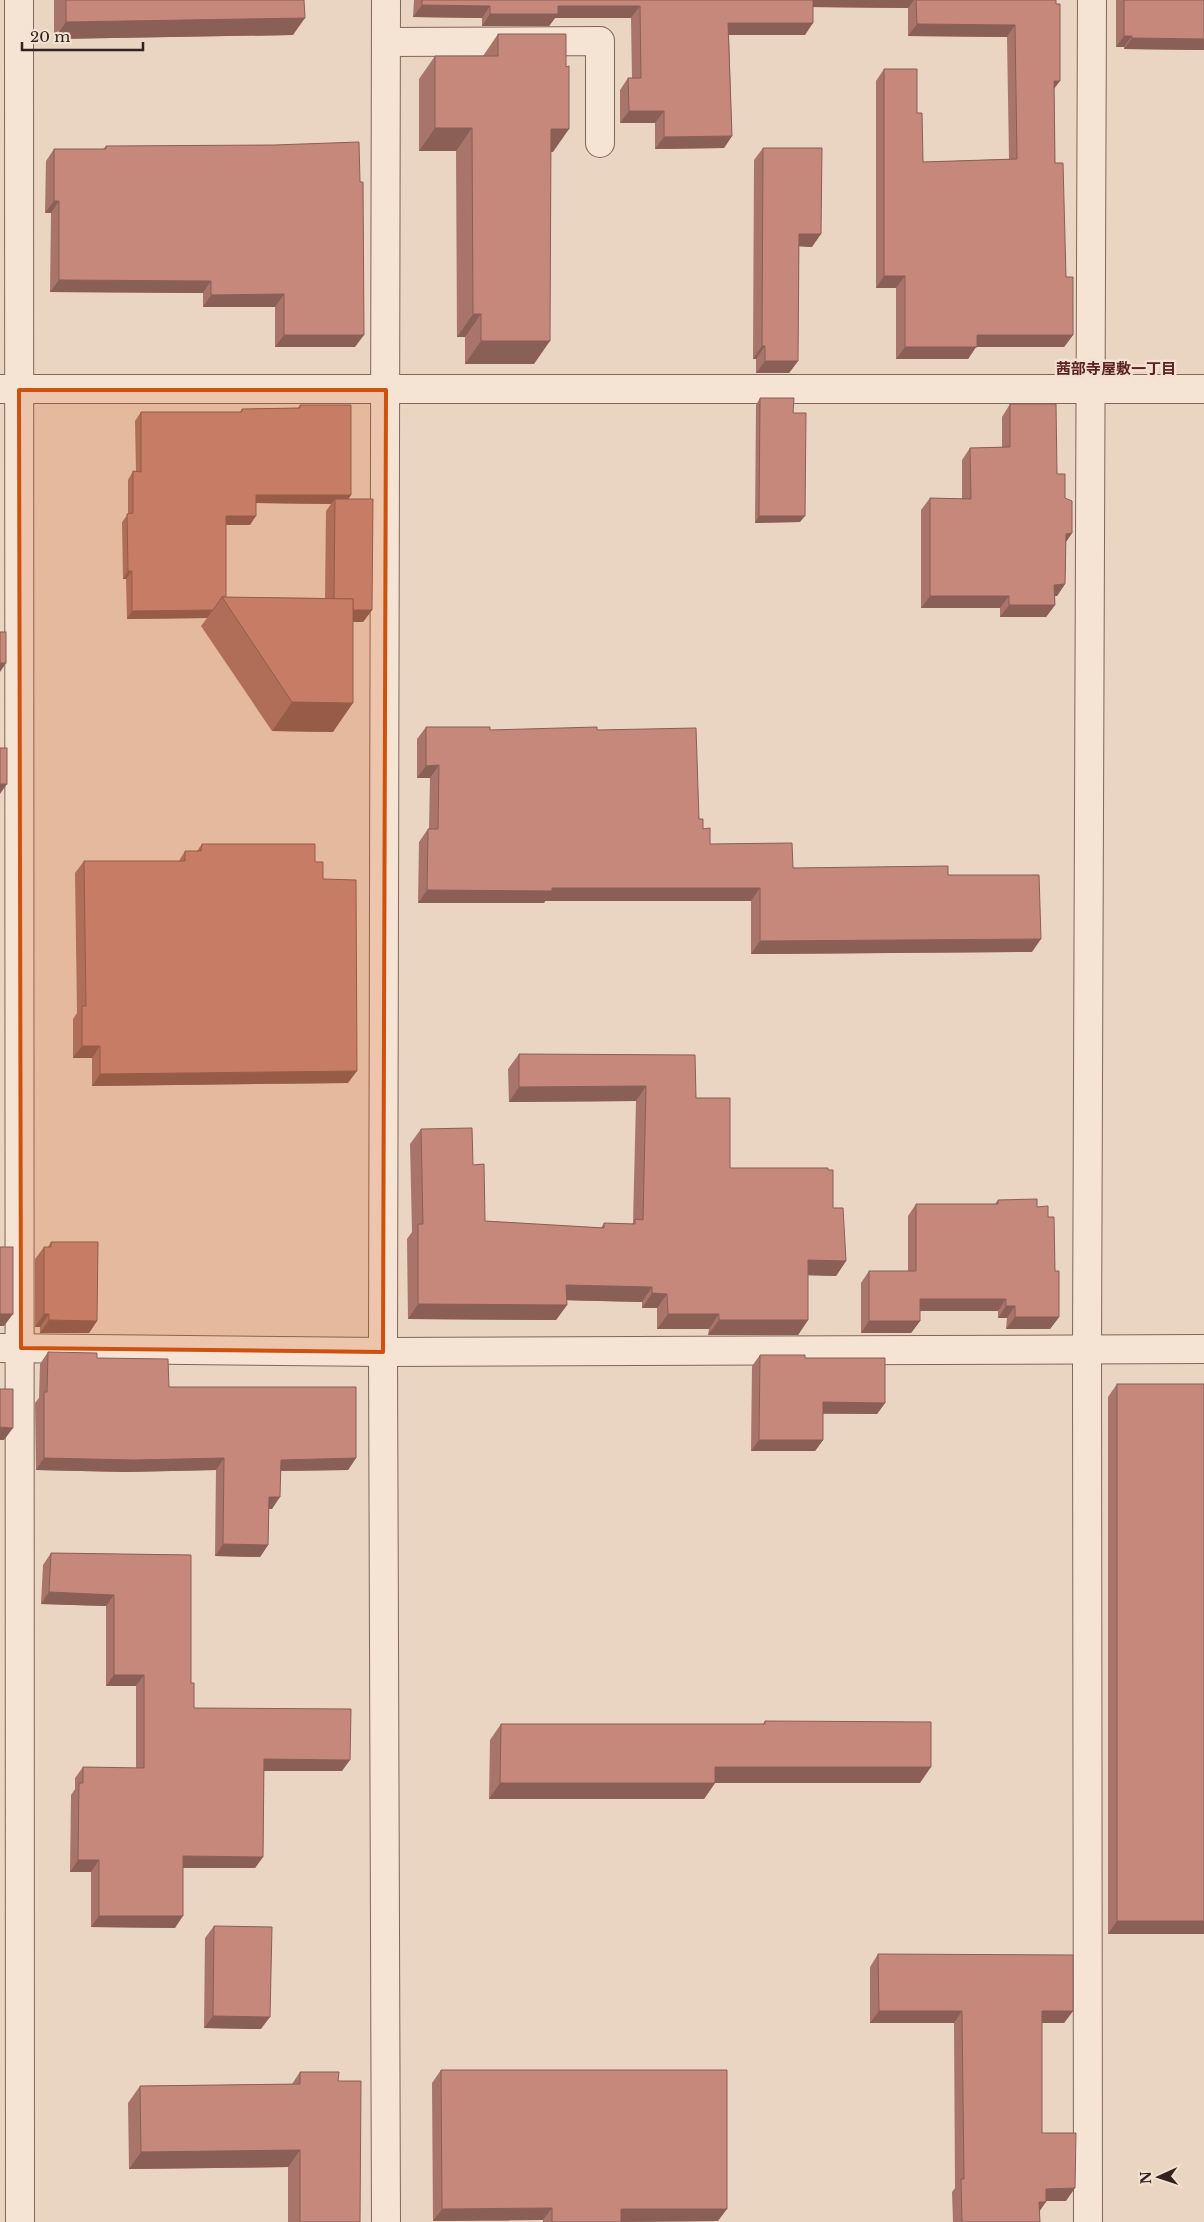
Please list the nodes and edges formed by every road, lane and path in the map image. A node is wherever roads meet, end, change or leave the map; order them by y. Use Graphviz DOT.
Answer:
graph roads {
  1 [pos="19,0"];
  2 [pos="386,0"];
  3 [pos="1092,0"];
  4 [pos="386,42"];
  5 [pos="600,143"];
  6 [pos="1091,389"];
  7 [pos="1204,389"];
  8 [pos="9,390"];
  9 [pos="386,390"];
  10 [pos="10,1348"];
  11 [pos="1204,1349"];
  12 [pos="1087,1350"];
  13 [pos="383,1352"];
  14 [pos="20,2222"];
  15 [pos="386,2222"];
  16 [pos="1088,2222"];
  1 -- 8 [label="street"];
  2 -- 4 [label="street"];
  3 -- 6 [label="street"];
  4 -- 5 [label="street"];
  4 -- 9 [label="street"];
  6 -- 7 [label="street"];
  6 -- 9 [label="street"];
  6 -- 12 [label="street"];
  8 -- 9 [label="street"];
  8 -- 10 [label="street"];
  9 -- 13 [label="street"];
  10 -- 13 [label="street"];
  10 -- 14 [label="street"];
  11 -- 12 [label="street"];
  12 -- 13 [label="street"];
  12 -- 16 [label="street"];
  13 -- 15 [label="street"];
}
